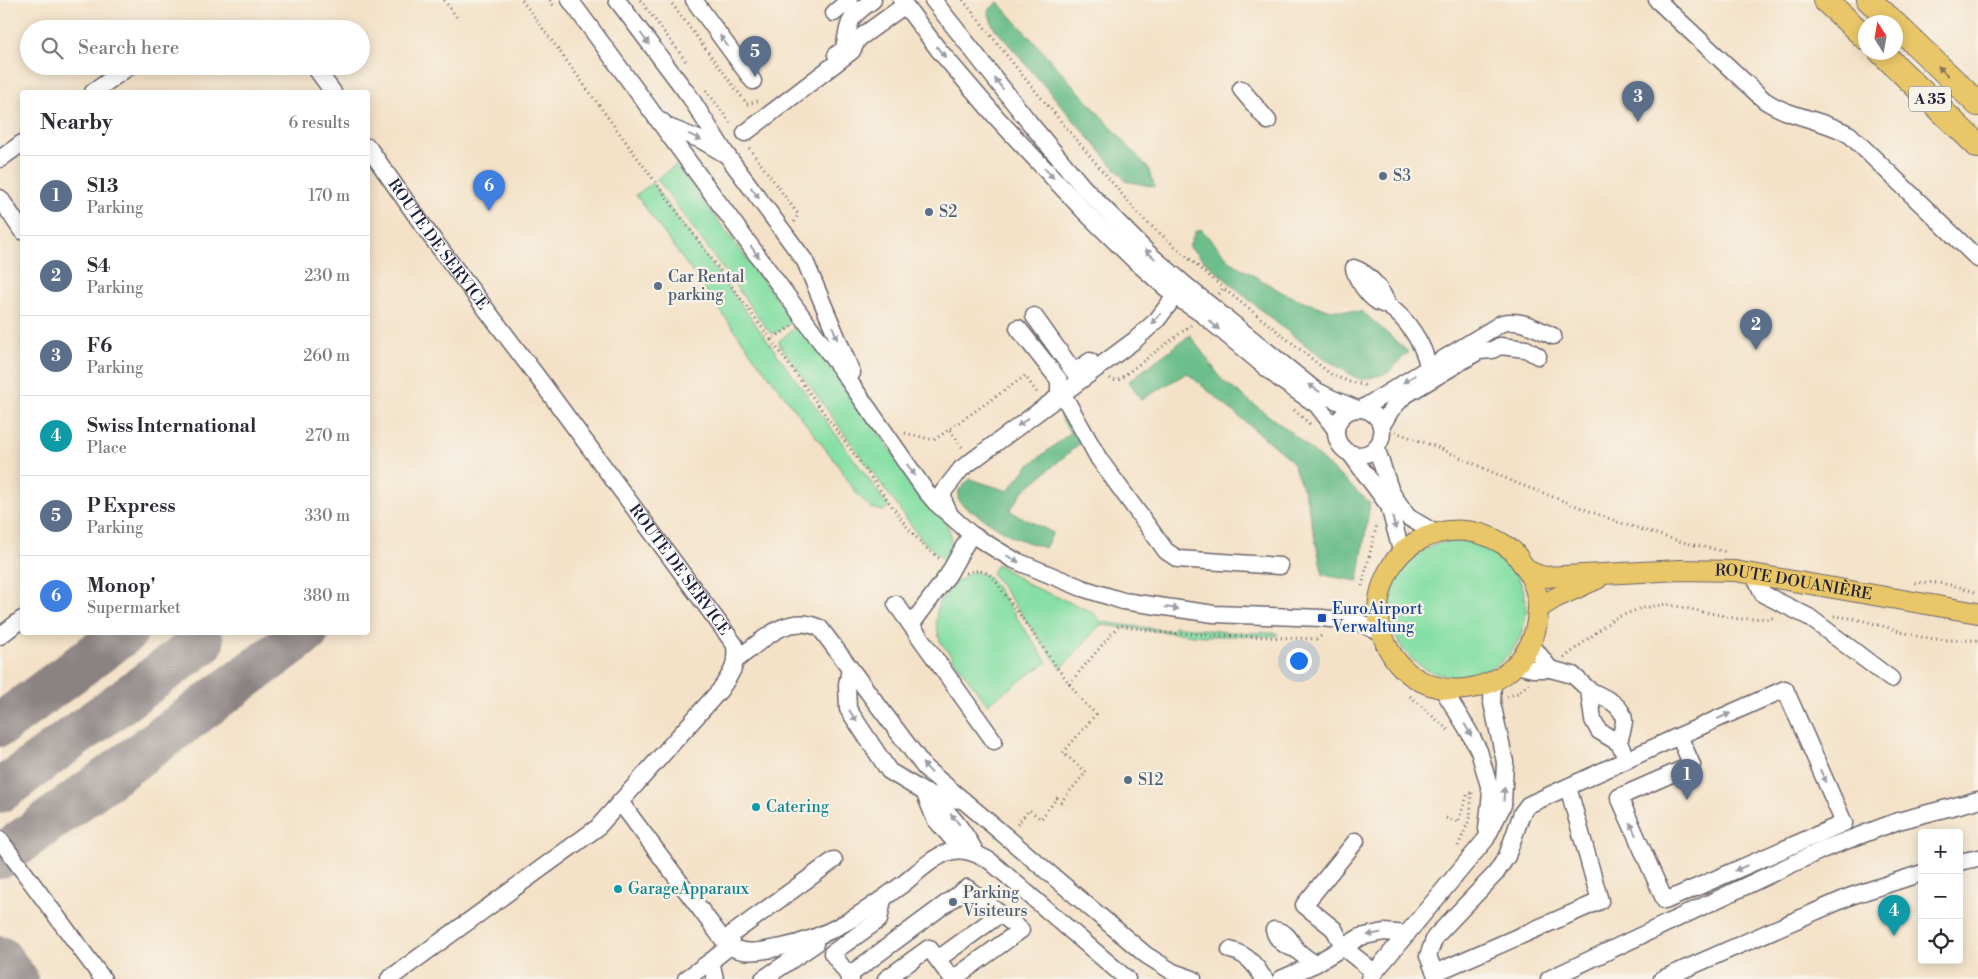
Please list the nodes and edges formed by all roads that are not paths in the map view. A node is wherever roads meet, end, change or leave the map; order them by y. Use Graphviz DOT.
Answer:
graph roads {
  1 [pos="571,0"];
  2 [pos="617,0"];
  3 [pos="694,0"];
  4 [pos="849,0"];
  5 [pos="873,0"];
  6 [pos="886,0"];
  7 [pos="933,0"];
  8 [pos="1657,0"];
  9 [pos="1825,0"];
  10 [pos="1869,0"];
  11 [pos="906,6"];
  12 [pos="834,13"];
  13 [pos="1885,15"];
  14 [pos="1858,31"];
  15 [pos="1903,32"];
  16 [pos="848,50"];
  17 [pos="1889,60"];
  18 [pos="117,75"];
  19 [pos="321,75"];
  20 [pos="753,81"];
  21 [pos="1242,89"];
  22 [pos="96,90"];
  23 [pos="332,90"];
  24 [pos="1978,104"];
  25 [pos="1268,121"];
  26 [pos="20,144"];
  27 [pos="1978,146"];
  28 [pos="370,150"];
  29 [pos="726,154"];
  30 [pos="0,158"];
  31 [pos="0,198"];
  32 [pos="20,228"];
  33 [pos="1978,258"];
  34 [pos="1354,268"];
  35 [pos="1181,291"];
  36 [pos="1201,319"];
  37 [pos="1135,340"];
  38 [pos="1484,345"];
  39 [pos="1428,366"];
  40 [pos="1059,396"];
  41 [pos="1390,399"];
  42 [pos="1359,409"];
  43 [pos="883,430"];
  44 [pos="1336,430"];
  45 [pos="1389,432"];
  46 [pos="1376,447"];
  47 [pos="1350,453"];
  48 [pos="960,469"];
  49 [pos="925,490"];
  50 [pos="950,516"];
  51 [pos="1435,533"];
  52 [pos="971,534"];
  53 [pos="1402,554"];
  54 [pos="1280,566"];
  55 [pos="1528,569"];
  56 [pos="1608,574"];
  57 [pos="1754,574"];
  58 [pos="896,604"];
  59 [pos="1538,608"];
  60 [pos="1978,613"];
  61 [pos="20,621"];
  62 [pos="911,625"];
  63 [pos="1381,633"];
  64 [pos="0,636"];
  65 [pos="1531,644"];
  66 [pos="736,660"];
  67 [pos="1516,665"];
  68 [pos="850,669"];
  69 [pos="1550,669"];
  70 [pos="1891,679"];
  71 [pos="1493,682"];
  72 [pos="1442,688"];
  73 [pos="1589,690"];
  74 [pos="1616,736"];
  75 [pos="1679,736"];
  76 [pos="994,741"];
  77 [pos="1627,760"];
  78 [pos="1568,787"];
  79 [pos="924,792"];
  80 [pos="963,800"];
  81 [pos="1978,800"];
  82 [pos="620,802"];
  83 [pos="1486,839"];
  84 [pos="0,840"];
  85 [pos="1356,841"];
  86 [pos="969,852"];
  87 [pos="1978,858"];
  88 [pos="834,860"];
  89 [pos="1963,861"];
  90 [pos="1919,874"];
  91 [pos="883,899"];
  92 [pos="1000,914"];
  93 [pos="846,923"];
  94 [pos="1274,930"];
  95 [pos="1407,934"];
  96 [pos="730,946"];
  97 [pos="1344,948"];
  98 [pos="1230,950"];
  99 [pos="938,959"];
  100 [pos="711,961"];
  101 [pos="1315,964"];
  102 [pos="1174,976"];
  103 [pos="1262,976"];
  104 [pos="1372,976"];
  105 [pos="849,977"];
  106 [pos="103,979"];
  107 [pos="389,979"];
  108 [pos="686,979"];
  109 [pos="715,979"];
  110 [pos="763,979"];
  111 [pos="886,979"];
  112 [pos="953,979"];
  113 [pos="1127,979"];
  114 [pos="1192,979"];
  115 [pos="1281,979"];
  116 [pos="1549,979"];
  117 [pos="1662,979"];
  1 -- 29 [label="street, one-way"];
  1 -- 43 [label="street, one-way"];
  2 -- 29 [label="street, one-way"];
  20 -- 3 [label="street, one-way"];
  4 -- 12 [label="street"];
  5 -- 16 [label="street"];
  6 -- 16 [label="street"];
  35 -- 7 [label="street, one-way"];
  8 -- 33 [label="street"];
  9 -- 14 [label="highway"];
  10 -- 13 [label="highway"];
  11 -- 16 [label="street"];
  11 -- 35 [label="street, one-way"];
  24 -- 15 [label="highway, A 35, one-way"];
  16 -- 16 [label="street"];
  17 -- 27 [label="highway, A 35"];
  18 -- 22 [label="street"];
  19 -- 23 [label="street"];
  21 -- 25 [label="street"];
  26 -- 30 [label="street"];
  28 -- 66 [label="street, ROUTE DE SERVICE"];
  29 -- 43 [label="street, one-way"];
  31 -- 32 [label="street"];
  34 -- 39 [label="street"];
  35 -- 36 [label="street"];
  35 -- 37 [label="street, one-way"];
  42 -- 36 [label="street, one-way"];
  36 -- 44 [label="street, one-way"];
  37 -- 40 [label="street"];
  37 -- 40 [label="street"];
  38 -- 38 [label="street"];
  38 -- 39 [label="street"];
  38 -- 41 [label="street"];
  39 -- 41 [label="street, one-way"];
  40 -- 48 [label="street, one-way"];
  40 -- 54 [label="street"];
  41 -- 42 [label="street"];
  41 -- 45 [label="street"];
  42 -- 44 [label="street"];
  42 -- 45 [label="street"];
  43 -- 49 [label="street, one-way"];
  44 -- 47 [label="street"];
  45 -- 46 [label="street"];
  46 -- 47 [label="street"];
  46 -- 51 [label="street"];
  47 -- 53 [label="street, one-way"];
  48 -- 49 [label="street"];
  48 -- 50 [label="street"];
  49 -- 50 [label="street"];
  50 -- 52 [label="street"];
  51 -- 53 [label="main road"];
  51 -- 55 [label="main road"];
  52 -- 62 [label="street"];
  52 -- 63 [label="street, one-way"];
  53 -- 63 [label="main road"];
  55 -- 56 [label="main road, ROUTE DOUANIÈRE"];
  55 -- 59 [label="main road"];
  56 -- 57 [label="main road, ROUTE DOUANIÈRE"];
  56 -- 59 [label="main road, ROUTE DOUANIÈRE"];
  57 -- 60 [label="main road, ROUTE DOUANIÈRE"];
  57 -- 70 [label="street"];
  58 -- 62 [label="street"];
  59 -- 65 [label="main road"];
  61 -- 64 [label="street"];
  62 -- 76 [label="street"];
  63 -- 72 [label="main road"];
  65 -- 67 [label="main road"];
  65 -- 69 [label="street"];
  66 -- 68 [label="street"];
  66 -- 82 [label="street"];
  67 -- 69 [label="street"];
  67 -- 71 [label="main road"];
  68 -- 79 [label="street, one-way"];
  80 -- 68 [label="street, one-way"];
  69 -- 73 [label="street"];
  71 -- 72 [label="main road"];
  83 -- 71 [label="street, one-way"];
  72 -- 83 [label="street, one-way"];
  73 -- 74 [label="street"];
  73 -- 74 [label="street"];
  74 -- 77 [label="street"];
  75 -- 75 [label="street, one-way"];
  75 -- 77 [label="street"];
  77 -- 78 [label="street"];
  78 -- 78 [label="street"];
  79 -- 80 [label="street"];
  79 -- 86 [label="street"];
  80 -- 102 [label="street"];
  81 -- 116 [label="street"];
  82 -- 96 [label="street"];
  82 -- 107 [label="street"];
  83 -- 95 [label="street"];
  84 -- 106 [label="street"];
  85 -- 97 [label="street"];
  86 -- 91 [label="street"];
  86 -- 113 [label="street"];
  87 -- 89 [label="street"];
  88 -- 96 [label="street"];
  90 -- 117 [label="street"];
  91 -- 93 [label="street"];
  91 -- 105 [label="street"];
  92 -- 99 [label="street"];
  92 -- 105 [label="street"];
  92 -- 112 [label="street"];
  93 -- 96 [label="street"];
  93 -- 110 [label="street"];
  94 -- 101 [label="street"];
  95 -- 97 [label="street, one-way"];
  95 -- 104 [label="street"];
  96 -- 100 [label="street"];
  97 -- 101 [label="street"];
  97 -- 104 [label="street"];
  98 -- 103 [label="street"];
  99 -- 111 [label="street"];
  99 -- 112 [label="street"];
  100 -- 108 [label="street"];
  100 -- 109 [label="street"];
  101 -- 115 [label="street"];
  102 -- 114 [label="street"];
}
